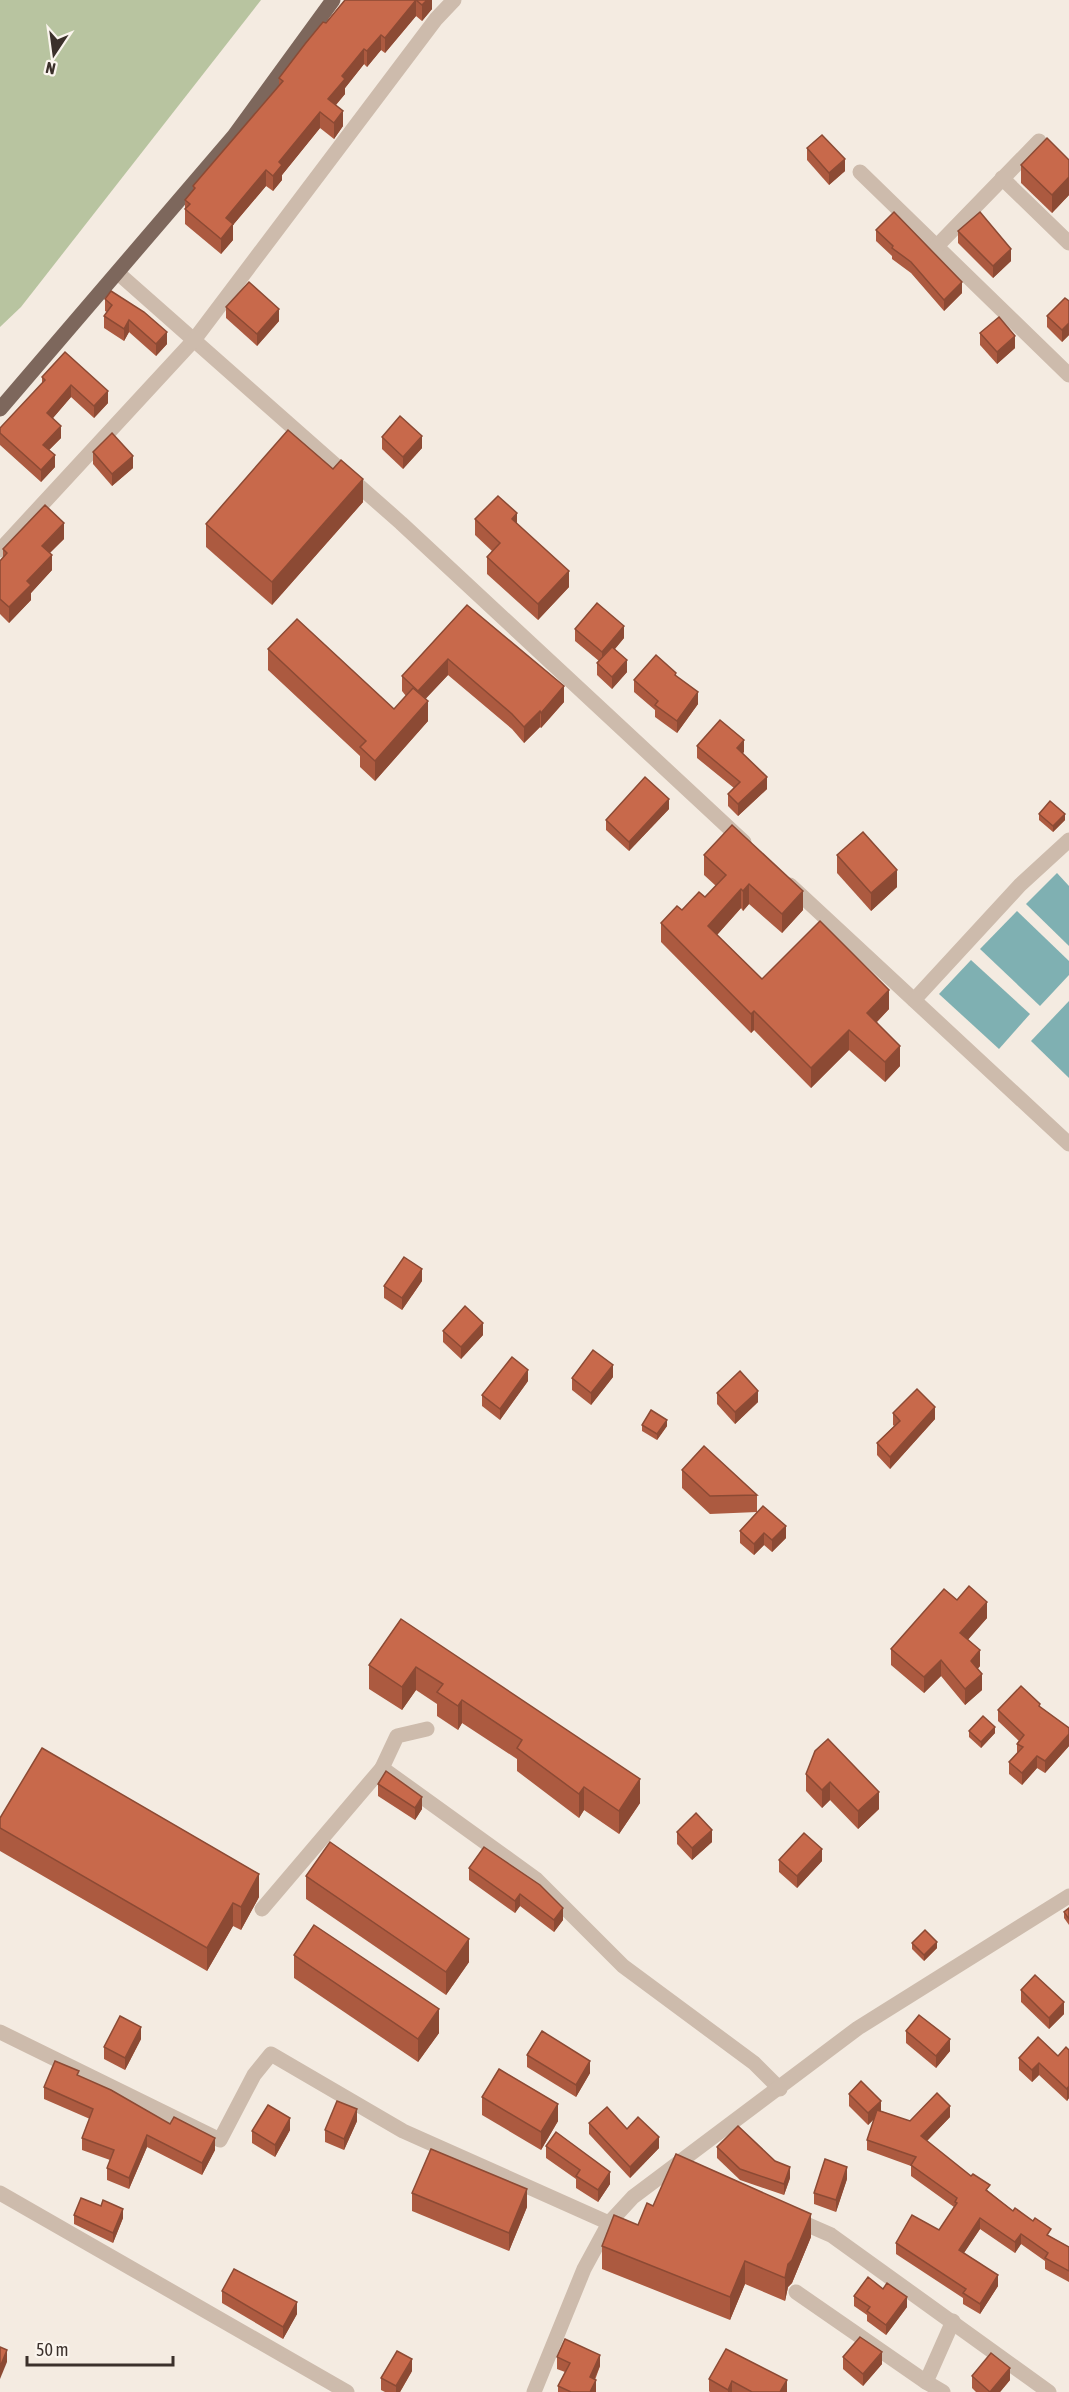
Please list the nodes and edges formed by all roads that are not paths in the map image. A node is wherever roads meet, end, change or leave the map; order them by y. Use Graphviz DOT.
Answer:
graph roads {
  1 [pos="333,0"];
  2 [pos="454,0"];
  3 [pos="1039,141"];
  4 [pos="860,172"];
  5 [pos="1002,178"];
  6 [pos="1069,243"];
  7 [pos="937,246"];
  8 [pos="118,273"];
  9 [pos="194,340"];
  10 [pos="1069,375"];
  11 [pos="0,409"];
  12 [pos="0,550"];
  13 [pos="1069,840"];
  14 [pos="757,855"];
  15 [pos="775,871"];
  16 [pos="914,1000"];
  17 [pos="1069,1144"];
  18 [pos="427,1729"];
  19 [pos="382,1768"];
  20 [pos="1069,1896"];
  21 [pos="262,1909"];
  22 [pos="0,2032"];
  23 [pos="780,2089"];
  24 [pos="673,2165"];
  25 [pos="694,2174"];
  26 [pos="0,2193"];
  27 [pos="778,2212"];
  28 [pos="609,2223"];
  29 [pos="796,2292"];
  30 [pos="952,2321"];
  31 [pos="926,2382"];
  32 [pos="347,2392"];
  33 [pos="534,2392"];
  34 [pos="943,2392"];
  35 [pos="1049,2392"];
  1 -- 8 [label="main road"];
  2 -- 9 [label="street"];
  3 -- 5 [label="street"];
  4 -- 7 [label="street"];
  5 -- 6 [label="street"];
  5 -- 7 [label="street"];
  7 -- 10 [label="street"];
  8 -- 9 [label="street"];
  8 -- 11 [label="main road"];
  9 -- 12 [label="street"];
  9 -- 14 [label="street"];
  13 -- 16 [label="street"];
  15 -- 16 [label="street"];
  16 -- 17 [label="street"];
  18 -- 19 [label="street"];
  19 -- 21 [label="street"];
  19 -- 23 [label="street"];
  20 -- 23 [label="street"];
  22 -- 28 [label="street"];
  23 -- 24 [label="street"];
  24 -- 25 [label="street"];
  24 -- 28 [label="street"];
  26 -- 32 [label="street"];
  27 -- 30 [label="street"];
  28 -- 33 [label="street"];
  29 -- 31 [label="street"];
  30 -- 31 [label="street"];
  30 -- 35 [label="street"];
  31 -- 34 [label="street"];
}
